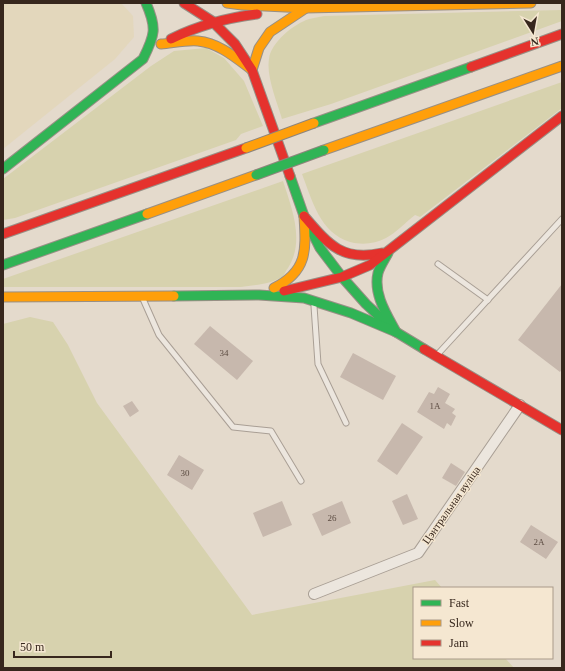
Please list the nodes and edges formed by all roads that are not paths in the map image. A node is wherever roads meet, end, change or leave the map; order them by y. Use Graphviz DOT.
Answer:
graph roads {
  1 [pos="146,3"];
  2 [pos="184,3"];
  3 [pos="227,3"];
  4 [pos="531,3"];
  5 [pos="306,8"];
  6 [pos="212,21"];
  7 [pos="562,34"];
  8 [pos="161,44"];
  9 [pos="143,60"];
  10 [pos="562,66"];
  11 [pos="252,70"];
  12 [pos="562,116"];
  13 [pos="3,169"];
  14 [pos="304,216"];
  15 [pos="562,219"];
  16 [pos="3,234"];
  17 [pos="389,251"];
  18 [pos="438,264"];
  19 [pos="3,265"];
  20 [pos="342,277"];
  21 [pos="259,295"];
  22 [pos="142,296"];
  23 [pos="3,297"];
  24 [pos="488,300"];
  25 [pos="313,301"];
  26 [pos="396,332"];
  27 [pos="436,356"];
  28 [pos="520,405"];
  29 [pos="346,423"];
  30 [pos="562,430"];
  31 [pos="301,482"];
  32 [pos="314,594"];
  1 -- 9 [label="main road"];
  2 -- 6 [label="main road"];
  3 -- 5 [label="main road"];
  4 -- 5 [label="main road"];
  5 -- 6 [label="main road"];
  5 -- 11 [label="main road"];
  6 -- 8 [label="main road"];
  6 -- 11 [label="main road"];
  7 -- 16 [label="main road, bridge"];
  8 -- 9 [label="main road"];
  8 -- 11 [label="main road"];
  9 -- 13 [label="main road"];
  10 -- 19 [label="main road, bridge"];
  11 -- 14 [label="main road"];
  12 -- 17 [label="main road"];
  14 -- 17 [label="main road"];
  14 -- 20 [label="main road"];
  14 -- 21 [label="main road"];
  15 -- 24 [label="lane"];
  17 -- 20 [label="main road"];
  17 -- 26 [label="main road"];
  18 -- 24 [label="lane"];
  20 -- 21 [label="main road"];
  20 -- 26 [label="main road"];
  21 -- 22 [label="main road"];
  21 -- 25 [label="main road"];
  22 -- 23 [label="main road"];
  22 -- 31 [label="lane"];
  24 -- 27 [label="lane"];
  25 -- 26 [label="main road"];
  25 -- 29 [label="lane"];
  26 -- 27 [label="main road"];
  27 -- 28 [label="main road"];
  28 -- 30 [label="main road"];
  28 -- 32 [label="street, Цэнтральная вуліца"];
}
